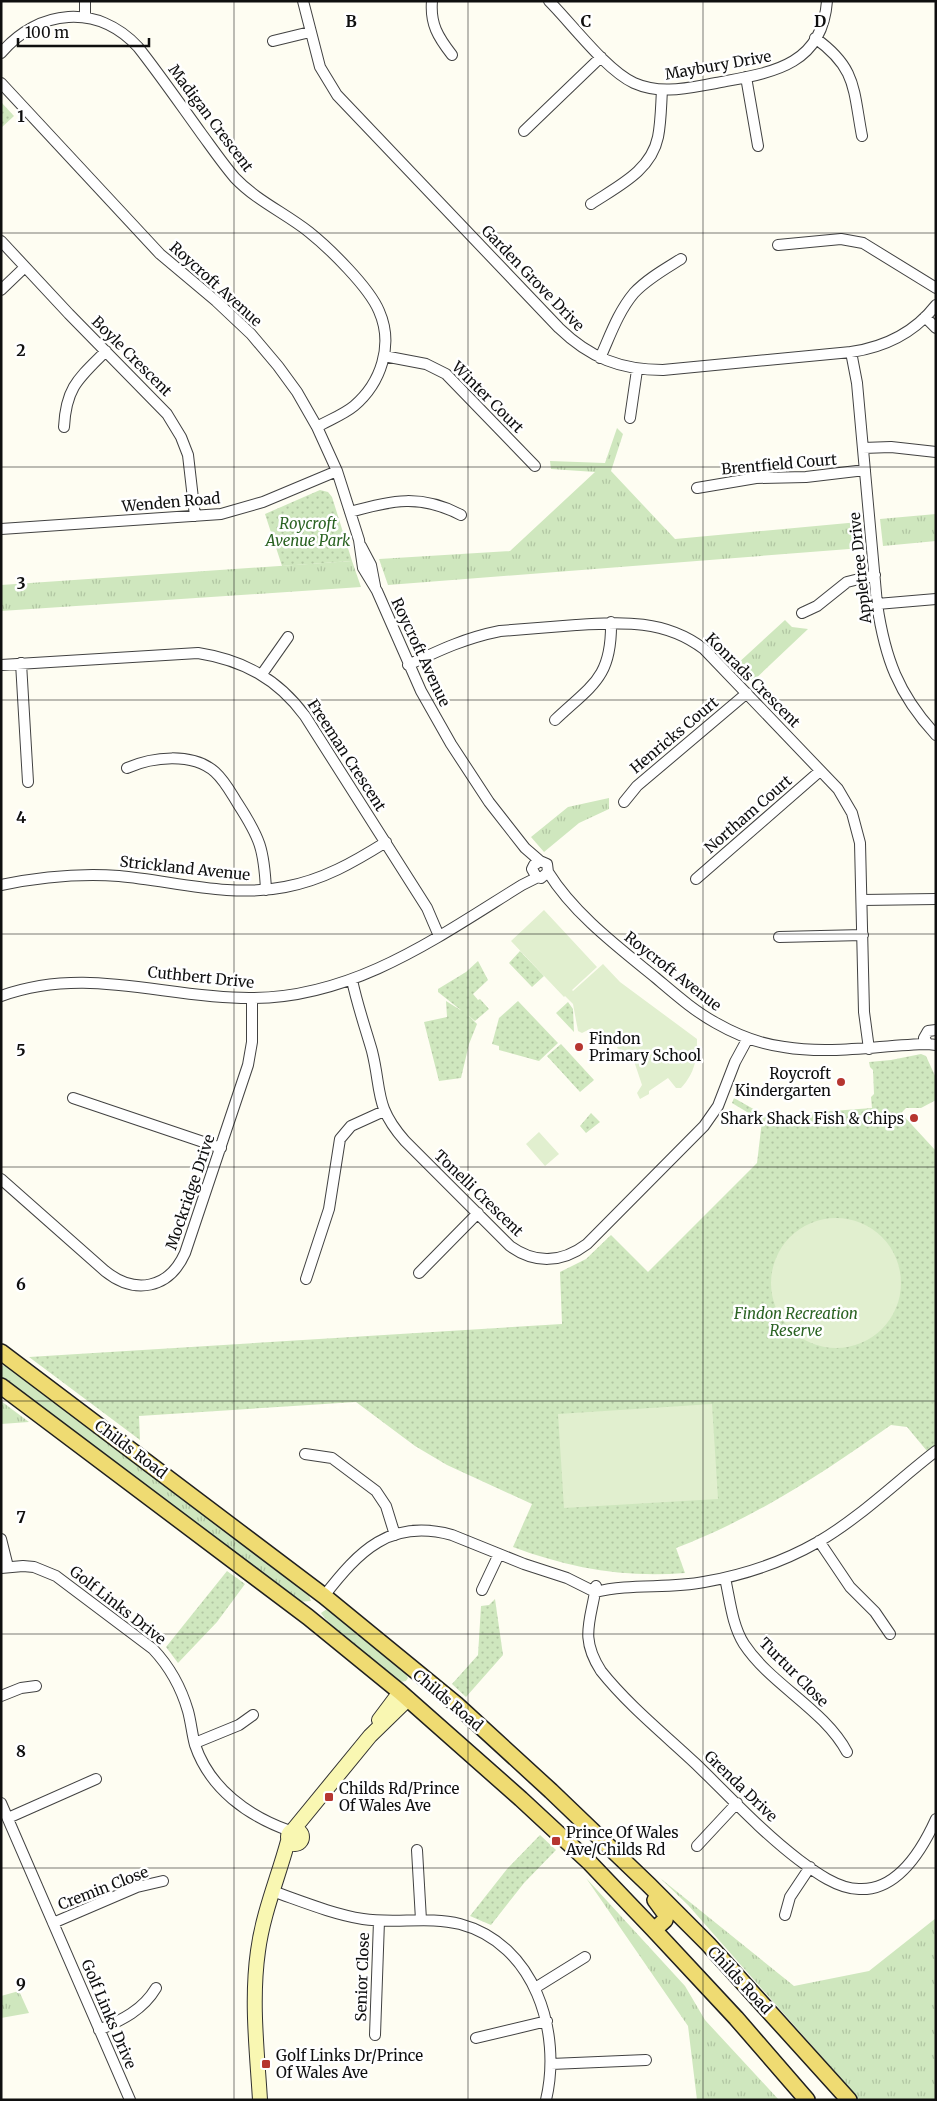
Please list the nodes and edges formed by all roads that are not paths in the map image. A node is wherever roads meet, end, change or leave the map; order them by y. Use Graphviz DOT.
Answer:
graph roads {
  1 [pos="85,1"];
  2 [pos="303,1"];
  3 [pos="432,1"];
  4 [pos="549,1"];
  5 [pos="827,1"];
  6 [pos="85,18"];
  7 [pos="310,32"];
  8 [pos="815,38"];
  9 [pos="273,41"];
  10 [pos="1,53"];
  11 [pos="452,55"];
  12 [pos="602,56"];
  13 [pos="746,77"];
  14 [pos="1,82"];
  15 [pos="662,90"];
  16 [pos="524,131"];
  17 [pos="862,136"];
  18 [pos="758,146"];
  19 [pos="592,204"];
  20 [pos="1,241"];
  21 [pos="778,245"];
  22 [pos="681,259"];
  23 [pos="25,267"];
  24 [pos="936,288"];
  25 [pos="1,290"];
  26 [pos="936,305"];
  27 [pos="925,317"];
  28 [pos="936,328"];
  29 [pos="106,351"];
  30 [pos="854,352"];
  31 [pos="384,356"];
  32 [pos="600,358"];
  33 [pos="637,370"];
  34 [pos="630,418"];
  35 [pos="64,427"];
  36 [pos="317,427"];
  37 [pos="863,448"];
  38 [pos="936,452"];
  39 [pos="535,466"];
  40 [pos="865,470"];
  41 [pos="337,471"];
  42 [pos="697,488"];
  43 [pos="350,512"];
  44 [pos="461,515"];
  45 [pos="195,516"];
  46 [pos="1,529"];
  47 [pos="875,575"];
  48 [pos="936,598"];
  49 [pos="877,604"];
  50 [pos="802,613"];
  51 [pos="611,622"];
  52 [pos="288,637"];
  53 [pos="21,663"];
  54 [pos="1,665"];
  55 [pos="408,665"];
  56 [pos="262,674"];
  57 [pos="747,693"];
  58 [pos="555,720"];
  59 [pos="936,735"];
  60 [pos="127,768"];
  61 [pos="820,771"];
  62 [pos="28,782"];
  63 [pos="624,802"];
  64 [pos="386,842"];
  65 [pos="525,848"];
  66 [pos="540,861"];
  67 [pos="548,872"];
  68 [pos="535,874"];
  69 [pos="696,879"];
  70 [pos="1,885"];
  71 [pos="558,888"];
  72 [pos="266,890"];
  73 [pos="936,899"];
  74 [pos="862,900"];
  75 [pos="442,934"];
  76 [pos="863,935"];
  77 [pos="779,937"];
  78 [pos="349,981"];
  79 [pos="1,996"];
  80 [pos="252,998"];
  81 [pos="745,1037"];
  82 [pos="932,1037"];
  83 [pos="865,1049"];
  84 [pos="936,1054"];
  85 [pos="73,1098"];
  86 [pos="384,1111"];
  87 [pos="221,1148"];
  88 [pos="1,1179"];
  89 [pos="478,1213"];
  90 [pos="419,1273"];
  91 [pos="306,1279"];
  92 [pos="2,1354"];
  93 [pos="1,1386"];
  94 [pos="936,1452"];
  95 [pos="305,1454"];
  96 [pos="395,1534"];
  97 [pos="1,1539"];
  98 [pos="819,1541"];
  99 [pos="499,1554"];
  100 [pos="4,1567"];
  101 [pos="725,1578"];
  102 [pos="595,1589"];
  103 [pos="482,1590"];
  104 [pos="324,1596"];
  105 [pos="308,1617"];
  106 [pos="890,1634"];
  107 [pos="421,1676"];
  108 [pos="36,1686"];
  109 [pos="404,1695"];
  110 [pos="1,1696"];
  111 [pos="253,1714"];
  112 [pos="195,1744"];
  113 [pos="847,1752"];
  114 [pos="96,1780"];
  115 [pos="1,1803"];
  116 [pos="737,1803"];
  117 [pos="8,1818"];
  118 [pos="580,1818"];
  119 [pos="936,1819"];
  120 [pos="293,1837"];
  121 [pos="697,1846"];
  122 [pos="417,1850"];
  123 [pos="810,1867"];
  124 [pos="163,1882"];
  125 [pos="272,1891"];
  126 [pos="785,1915"];
  127 [pos="421,1920"];
  128 [pos="380,1921"];
  129 [pos="53,1923"];
  130 [pos="654,1930"];
  131 [pos="586,1957"];
  132 [pos="156,1988"];
  133 [pos="535,1988"];
  134 [pos="547,2021"];
  135 [pos="100,2030"];
  136 [pos="375,2035"];
  137 [pos="476,2038"];
  138 [pos="646,2060"];
  139 [pos="551,2064"];
  140 [pos="130,2100"];
  141 [pos="260,2100"];
  142 [pos="546,2100"];
  143 [pos="807,2100"];
  144 [pos="848,2100"];
  1 -- 6 [label="street"];
  2 -- 7 [label="street, Garden Grove Drive"];
  3 -- 11 [label="street"];
  4 -- 12 [label="street, Maybury Drive"];
  5 -- 8 [label="street, Maybury Drive"];
  6 -- 10 [label="street, Madigan Crescent"];
  6 -- 31 [label="street, Madigan Crescent"];
  7 -- 9 [label="street"];
  7 -- 32 [label="street, Garden Grove Drive"];
  8 -- 13 [label="street, Maybury Drive"];
  8 -- 17 [label="street"];
  12 -- 15 [label="street, Maybury Drive"];
  12 -- 16 [label="street"];
  13 -- 15 [label="street, Maybury Drive"];
  13 -- 18 [label="street"];
  14 -- 36 [label="street, Roycroft Avenue"];
  15 -- 19 [label="street"];
  20 -- 23 [label="street, Boyle Crescent"];
  21 -- 24 [label="street"];
  22 -- 32 [label="street"];
  23 -- 25 [label="street"];
  23 -- 29 [label="street, Boyle Crescent"];
  26 -- 27 [label="street, Garden Grove Drive"];
  27 -- 28 [label="street"];
  27 -- 30 [label="street, Garden Grove Drive"];
  29 -- 35 [label="street"];
  29 -- 45 [label="street, Boyle Crescent"];
  30 -- 33 [label="street, Garden Grove Drive"];
  30 -- 37 [label="street, Appletree Drive"];
  31 -- 36 [label="street, Madigan Crescent"];
  31 -- 39 [label="street, Winter Court"];
  32 -- 33 [label="street, Garden Grove Drive"];
  33 -- 34 [label="street"];
  36 -- 41 [label="street, Roycroft Avenue"];
  37 -- 38 [label="street"];
  37 -- 40 [label="street, Appletree Drive"];
  40 -- 42 [label="street, Brentfield Court"];
  40 -- 47 [label="street, Appletree Drive"];
  41 -- 43 [label="street, Roycroft Avenue"];
  41 -- 45 [label="street, Wenden Road"];
  43 -- 44 [label="street"];
  43 -- 55 [label="street, Roycroft Avenue"];
  45 -- 46 [label="street, Wenden Road"];
  47 -- 49 [label="street, Appletree Drive"];
  47 -- 50 [label="street"];
  48 -- 49 [label="street"];
  49 -- 59 [label="street, Appletree Drive"];
  51 -- 55 [label="street, Konrads Crescent"];
  51 -- 57 [label="street, Konrads Crescent"];
  51 -- 58 [label="street"];
  52 -- 56 [label="street"];
  53 -- 54 [label="street, Freeman Crescent"];
  53 -- 56 [label="street, Freeman Crescent"];
  53 -- 62 [label="street"];
  55 -- 65 [label="street, Roycroft Avenue"];
  56 -- 64 [label="street, Freeman Crescent"];
  57 -- 61 [label="street, Konrads Crescent"];
  57 -- 63 [label="street, Henricks Court"];
  60 -- 72 [label="street"];
  61 -- 69 [label="street, Northam Court"];
  61 -- 74 [label="street, Konrads Crescent"];
  64 -- 72 [label="street, Strickland Avenue"];
  64 -- 75 [label="street, Freeman Crescent"];
  65 -- 66 [label="street, Roycroft Avenue"];
  65 -- 68 [label="street, Roycroft Avenue"];
  66 -- 67 [label="street"];
  66 -- 68 [label="street"];
  67 -- 68 [label="street"];
  67 -- 71 [label="street, Roycroft Avenue"];
  68 -- 71 [label="street, Roycroft Avenue"];
  68 -- 75 [label="street, Cuthbert Drive"];
  70 -- 72 [label="street, Strickland Avenue"];
  71 -- 81 [label="street, Roycroft Avenue"];
  73 -- 74 [label="street"];
  74 -- 76 [label="street, Konrads Crescent"];
  75 -- 78 [label="street, Cuthbert Drive"];
  76 -- 77 [label="street"];
  76 -- 83 [label="street, Konrads Crescent"];
  78 -- 80 [label="street, Cuthbert Drive"];
  78 -- 86 [label="street, Tonelli Crescent"];
  79 -- 80 [label="street, Cuthbert Drive"];
  80 -- 87 [label="street, Mockridge Drive"];
  81 -- 83 [label="street, Roycroft Avenue"];
  81 -- 89 [label="street, Tonelli Crescent"];
  82 -- 83 [label="street, Roycroft Avenue"];
  82 -- 84 [label="street"];
  85 -- 87 [label="street"];
  86 -- 89 [label="street, Tonelli Crescent"];
  86 -- 91 [label="street"];
  87 -- 88 [label="street, Mockridge Drive"];
  89 -- 90 [label="street"];
  92 -- 104 [label="main road, Childs Road"];
  93 -- 105 [label="main road, Childs Road"];
  94 -- 98 [label="street"];
  95 -- 96 [label="street"];
  96 -- 99 [label="street"];
  96 -- 104 [label="street"];
  97 -- 100 [label="street"];
  98 -- 101 [label="street"];
  98 -- 106 [label="street"];
  99 -- 102 [label="street"];
  99 -- 103 [label="street"];
  100 -- 112 [label="street, Golf Links Drive"];
  101 -- 102 [label="street"];
  101 -- 113 [label="street, Turtur Close"];
  102 -- 116 [label="street, Grenda Drive"];
  104 -- 105 [label="main road"];
  104 -- 107 [label="main road, Childs Road"];
  105 -- 109 [label="main road, Childs Road"];
  107 -- 109 [label="main road"];
  107 -- 118 [label="main road, Childs Road"];
  108 -- 110 [label="street"];
  109 -- 120 [label="street"];
  109 -- 130 [label="main road, Childs Road"];
  111 -- 112 [label="street"];
  112 -- 120 [label="street, Golf Links Drive"];
  114 -- 117 [label="street"];
  115 -- 117 [label="street, Golf Links Drive"];
  116 -- 121 [label="street"];
  116 -- 123 [label="street, Grenda Drive"];
  117 -- 129 [label="street, Golf Links Drive"];
  118 -- 130 [label="main road"];
  118 -- 144 [label="main road, Childs Road"];
  119 -- 123 [label="street, Grenda Drive"];
  120 -- 125 [label="street"];
  122 -- 127 [label="street"];
  123 -- 126 [label="street"];
  124 -- 129 [label="street, Cremin Close"];
  125 -- 128 [label="street"];
  125 -- 141 [label="street"];
  127 -- 128 [label="street"];
  127 -- 133 [label="street"];
  128 -- 136 [label="street, Senior Close"];
  129 -- 135 [label="street, Golf Links Drive"];
  130 -- 143 [label="main road, Childs Road"];
  131 -- 133 [label="street"];
  132 -- 135 [label="street"];
  133 -- 134 [label="street"];
  134 -- 137 [label="street"];
  134 -- 139 [label="street"];
  135 -- 140 [label="street, Golf Links Drive"];
  138 -- 139 [label="street"];
  139 -- 142 [label="street"];
}
